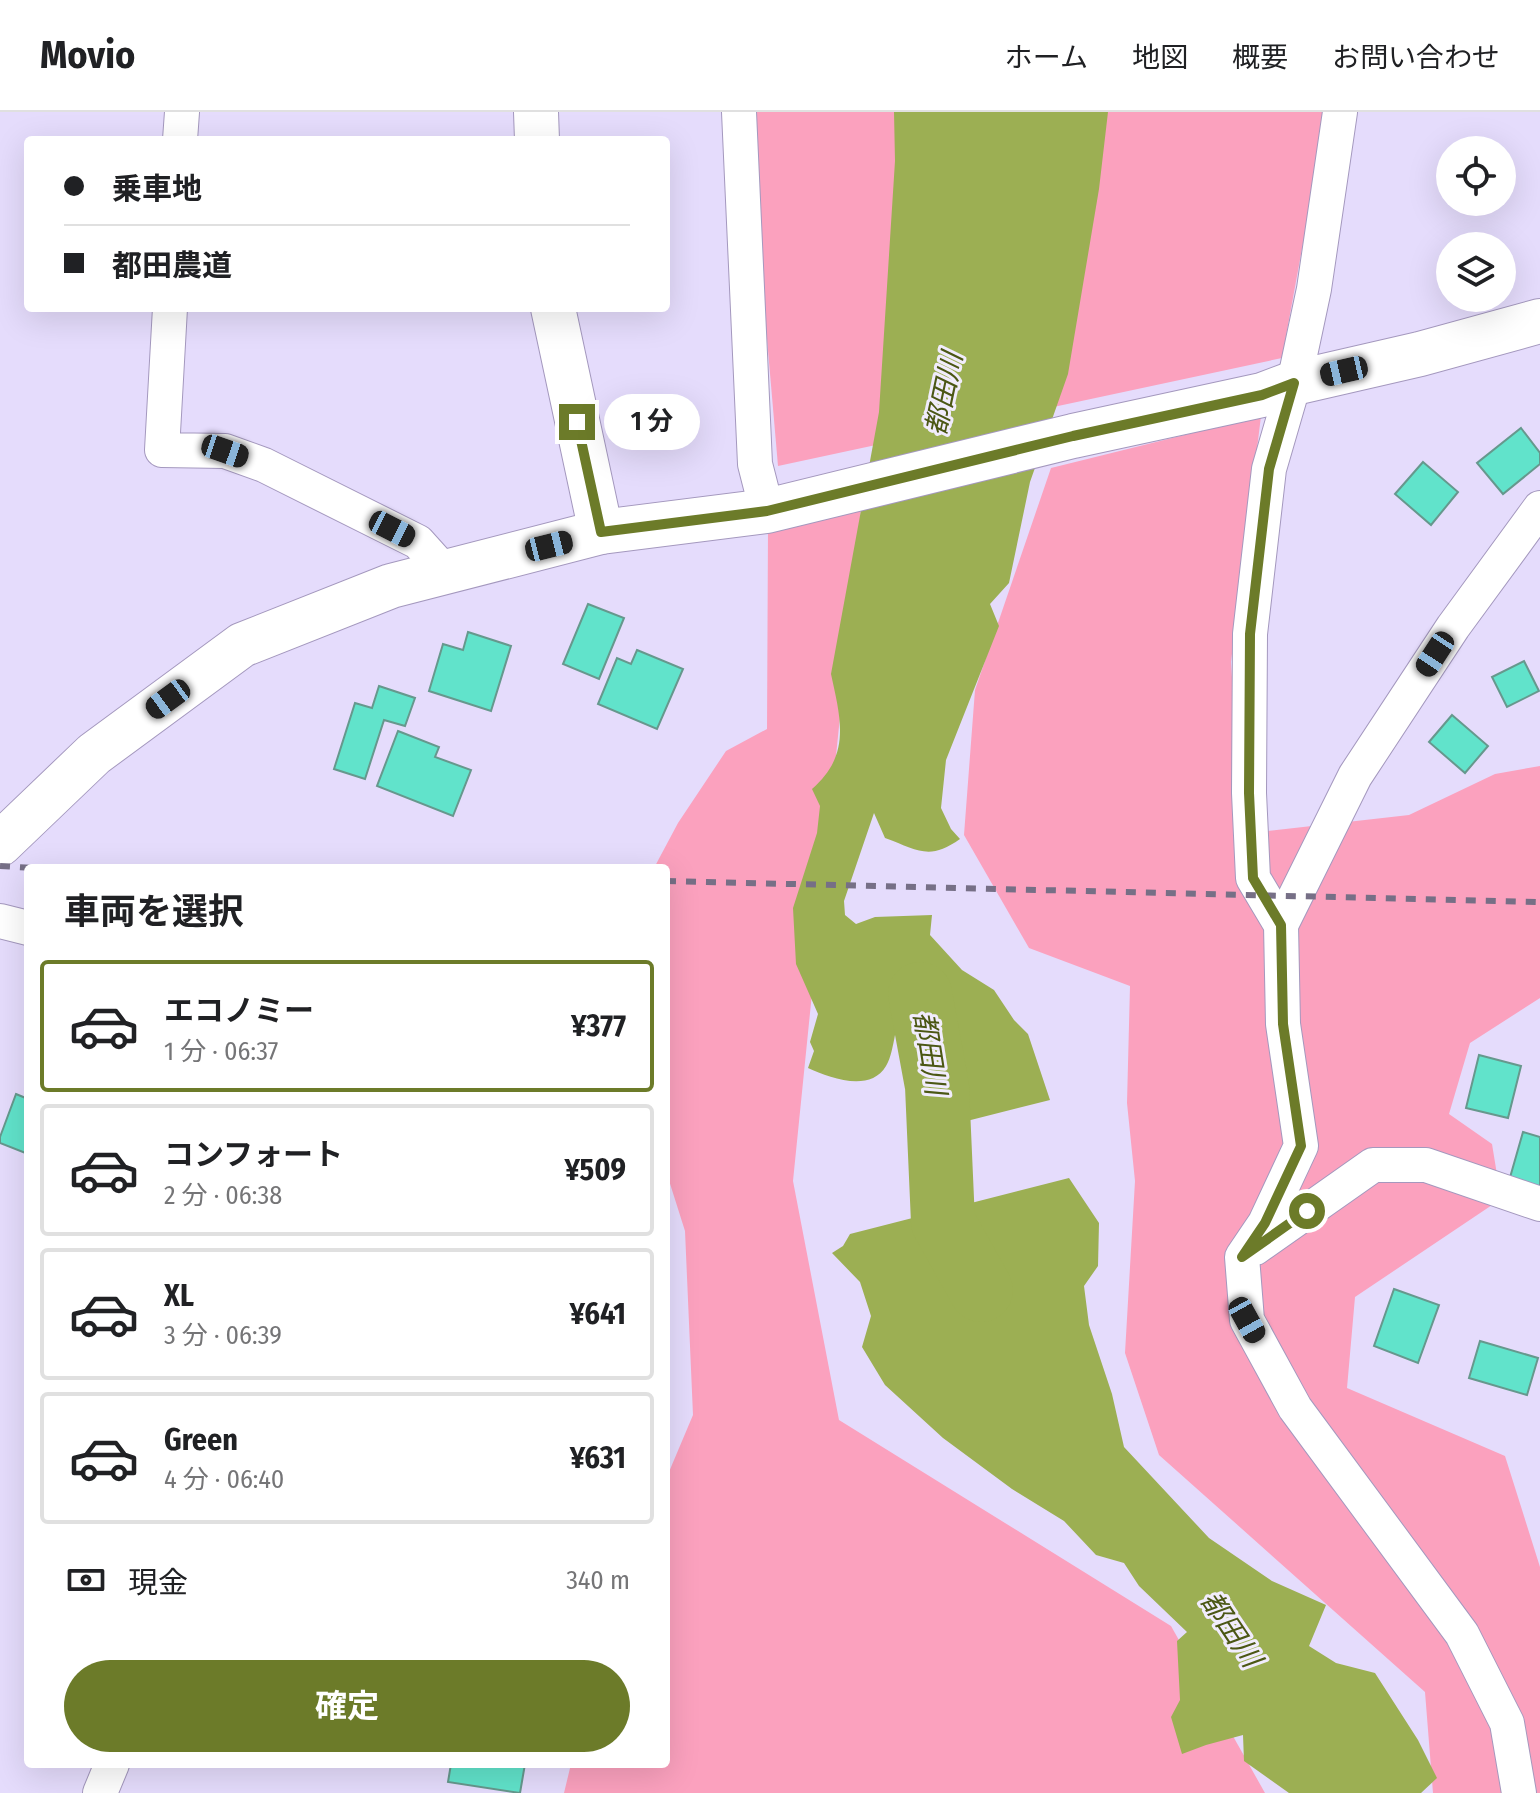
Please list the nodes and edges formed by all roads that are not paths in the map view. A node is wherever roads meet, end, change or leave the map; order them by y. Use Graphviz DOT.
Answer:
graph roads {
  1 [pos="182,112"];
  2 [pos="536,112"];
  3 [pos="739,112"];
  4 [pos="1340,112"];
  5 [pos="180,136"];
  6 [pos="537,136"];
  7 [pos="170,312"];
  8 [pos="554,312"];
  9 [pos="1540,321"];
  10 [pos="1278,389"];
  11 [pos="1540,508"];
  12 [pos="767,511"];
  13 [pos="601,532"];
  14 [pos="445,572"];
  15 [pos="0,844"];
  16 [pos="0,921"];
  17 [pos="1281,925"];
  18 [pos="24,927"];
  19 [pos="1540,1204"];
  20 [pos="1242,1257"];
  21 [pos="110,1768"];
  22 [pos="100,1793"];
  23 [pos="1519,1793"];
  1 -- 5 [label="street"];
  2 -- 6 [label="street"];
  3 -- 12 [label="street"];
  4 -- 10 [label="street"];
  7 -- 14 [label="street"];
  8 -- 13 [label="street"];
  9 -- 10 [label="street"];
  10 -- 12 [label="street"];
  10 -- 17 [label="street"];
  11 -- 17 [label="street"];
  12 -- 13 [label="street"];
  13 -- 14 [label="street"];
  14 -- 15 [label="street"];
  16 -- 18 [label="street"];
  17 -- 20 [label="street"];
  19 -- 20 [label="street"];
  20 -- 23 [label="street"];
  21 -- 22 [label="street"];
}
